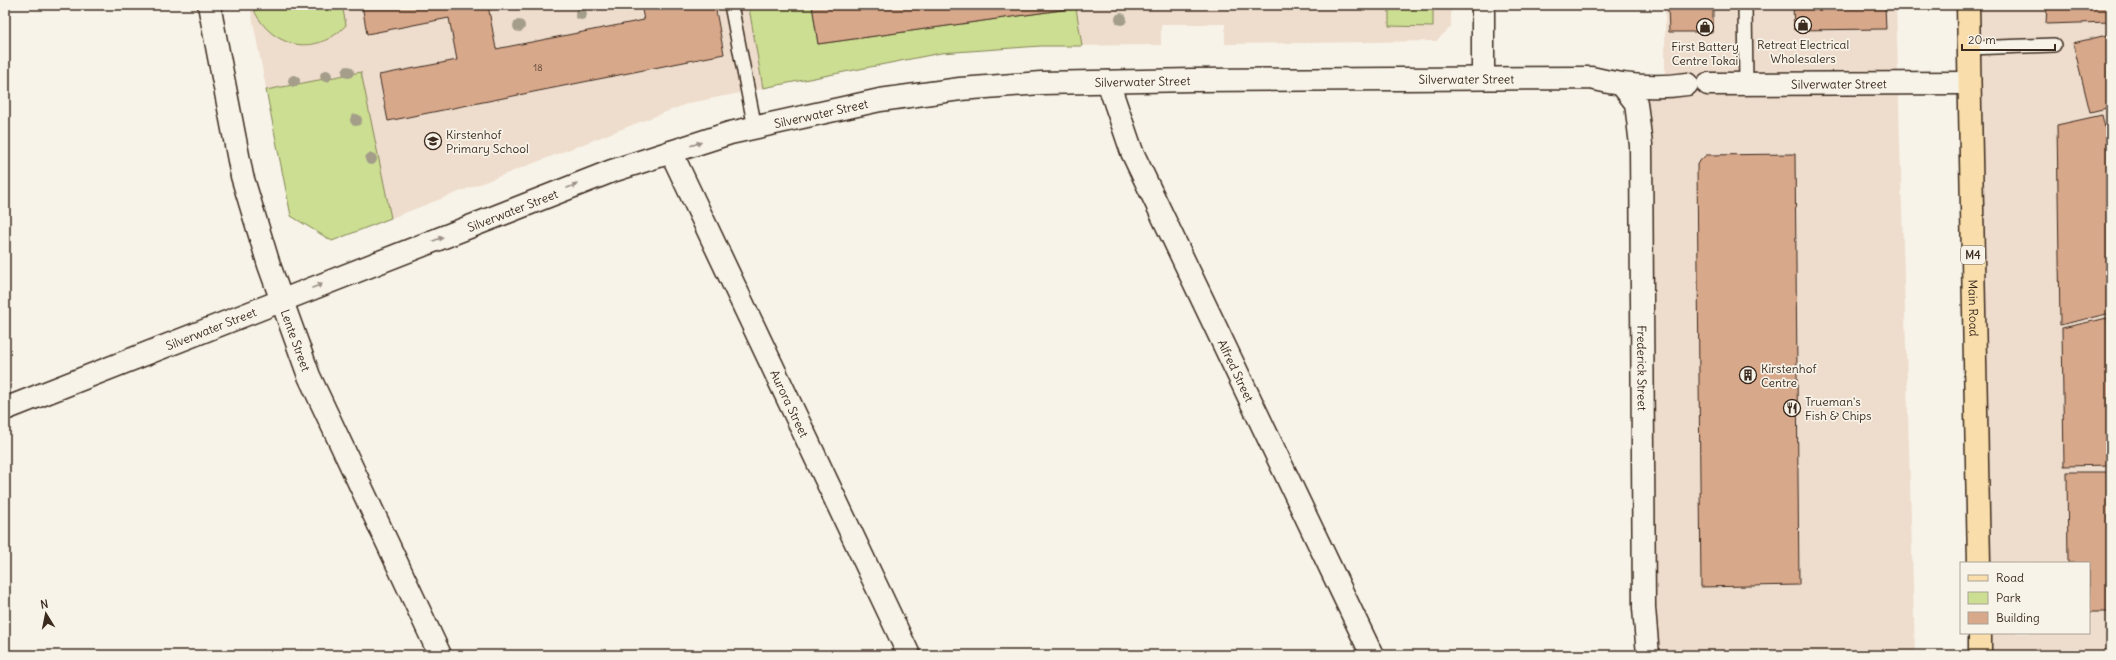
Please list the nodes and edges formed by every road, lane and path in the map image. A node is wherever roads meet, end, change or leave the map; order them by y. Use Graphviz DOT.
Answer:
graph roads {
  1 [pos="209,5"];
  2 [pos="731,5"];
  3 [pos="1483,5"];
  4 [pos="1744,5"];
  5 [pos="1968,5"];
  6 [pos="2054,45"];
  7 [pos="1969,48"];
  8 [pos="1483,78"];
  9 [pos="1108,82"];
  10 [pos="1969,83"];
  11 [pos="1746,84"];
  12 [pos="1622,85"];
  13 [pos="755,128"];
  14 [pos="671,152"];
  15 [pos="281,299"];
  16 [pos="5,409"];
  17 [pos="1979,562"];
  18 [pos="1980,634"];
  19 [pos="440,655"];
  20 [pos="909,655"];
  21 [pos="1372,655"];
  22 [pos="1648,655"];
  23 [pos="1980,655"];
  1 -- 15 [label="street, Lente Street"];
  2 -- 13 [label="lane"];
  3 -- 8 [label="street"];
  4 -- 11 [label="lane"];
  5 -- 7 [label="main road, Main Road / M4"];
  6 -- 7 [label="lane"];
  7 -- 10 [label="main road, Main Road / M4"];
  8 -- 9 [label="street, Silverwater Street"];
  8 -- 12 [label="street, Silverwater Street"];
  9 -- 13 [label="street, Silverwater Street"];
  9 -- 21 [label="street, Alfred Street"];
  10 -- 11 [label="street, Silverwater Street"];
  10 -- 17 [label="main road, Main Road / M4"];
  11 -- 12 [label="street, Silverwater Street"];
  12 -- 22 [label="street, Frederick Street"];
  14 -- 13 [label="street, Silverwater Street, one-way"];
  15 -- 14 [label="street, Silverwater Street, one-way"];
  14 -- 20 [label="street, Aurora Street"];
  15 -- 16 [label="street, Silverwater Street"];
  15 -- 19 [label="street, Lente Street"];
  18 -- 23 [label="main road"];
}
